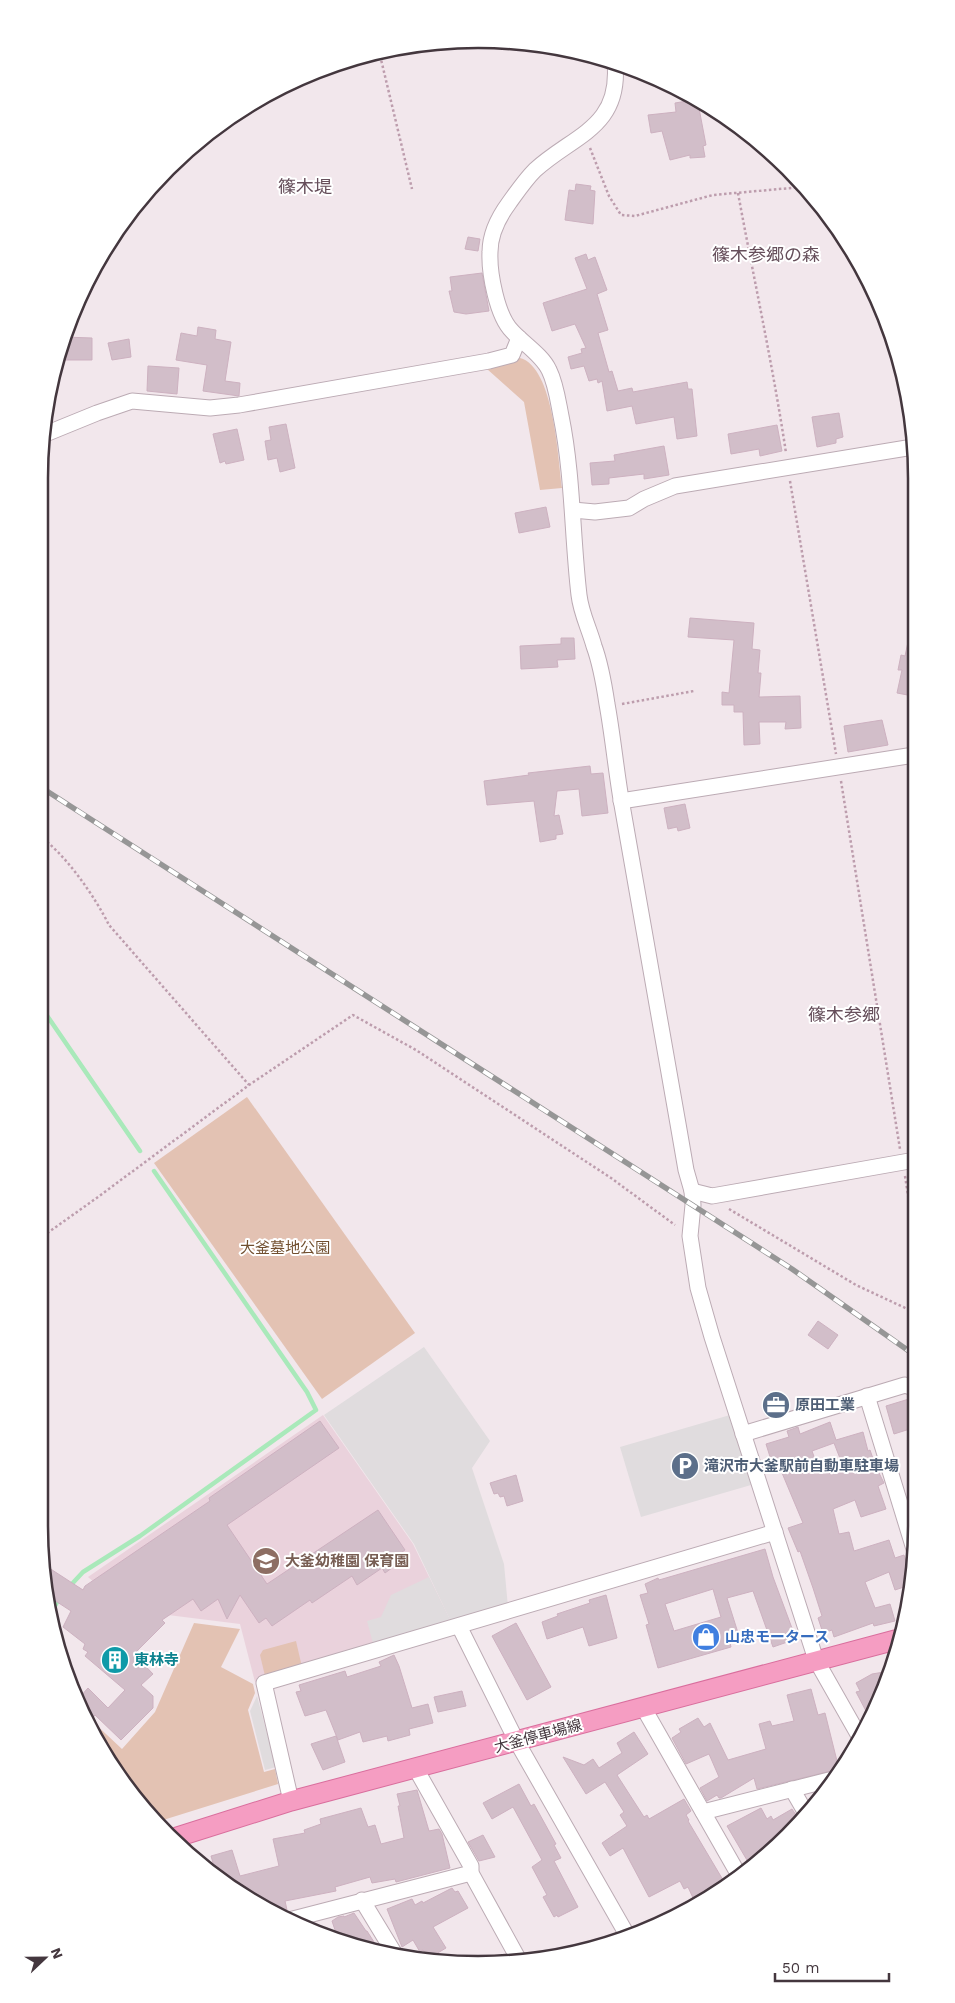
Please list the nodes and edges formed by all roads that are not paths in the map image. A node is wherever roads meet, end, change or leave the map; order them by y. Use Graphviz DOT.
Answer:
graph roads {
  1 [pos="616,70"];
  2 [pos="519,338"];
  3 [pos="50,432"];
  4 [pos="907,449"];
  5 [pos="574,510"];
  6 [pos="908,756"];
  7 [pos="621,801"];
  8 [pos="908,1161"];
  9 [pos="692,1191"];
  10 [pos="908,1386"];
  11 [pos="867,1396"];
  12 [pos="743,1434"];
  13 [pos="908,1529"];
  14 [pos="775,1532"];
  15 [pos="459,1626"];
  16 [pos="892,1641"];
  17 [pos="816,1660"];
  18 [pos="643,1707"];
  19 [pos="856,1730"];
  20 [pos="516,1742"];
  21 [pos="416,1769"];
  22 [pos="823,1782"];
  23 [pos="792,1789"];
  24 [pos="291,1801"];
  25 [pos="802,1807"];
  26 [pos="703,1812"];
  27 [pos="180,1836"];
  28 [pos="736,1869"];
  29 [pos="471,1873"];
  30 [pos="362,1900"];
  31 [pos="300,1917"];
  32 [pos="624,1930"];
  33 [pos="390,1946"];
  34 [pos="516,1954"];
  1 -- 2 [label="street"];
  2 -- 3 [label="street"];
  2 -- 5 [label="street"];
  4 -- 5 [label="street"];
  5 -- 7 [label="street"];
  6 -- 7 [label="street"];
  7 -- 9 [label="street"];
  8 -- 9 [label="street"];
  9 -- 12 [label="street"];
  10 -- 11 [label="street"];
  11 -- 12 [label="street"];
  11 -- 13 [label="street"];
  12 -- 14 [label="street"];
  14 -- 15 [label="street"];
  14 -- 17 [label="street"];
  15 -- 20 [label="street"];
  15 -- 24 [label="street"];
  16 -- 17 [label="main road, 大釜停車場線"];
  17 -- 18 [label="main road, 大釜停車場線"];
  17 -- 19 [label="street"];
  18 -- 20 [label="main road, 大釜停車場線"];
  18 -- 26 [label="street"];
  20 -- 21 [label="main road, 大釜停車場線"];
  20 -- 32 [label="street"];
  21 -- 24 [label="main road, 大釜停車場線"];
  21 -- 29 [label="street"];
  22 -- 23 [label="street"];
  23 -- 25 [label="street"];
  23 -- 26 [label="street"];
  24 -- 27 [label="main road, 大釜停車場線"];
  26 -- 28 [label="street"];
  29 -- 30 [label="street"];
  29 -- 34 [label="street"];
  30 -- 31 [label="street"];
  30 -- 33 [label="street"];
}
